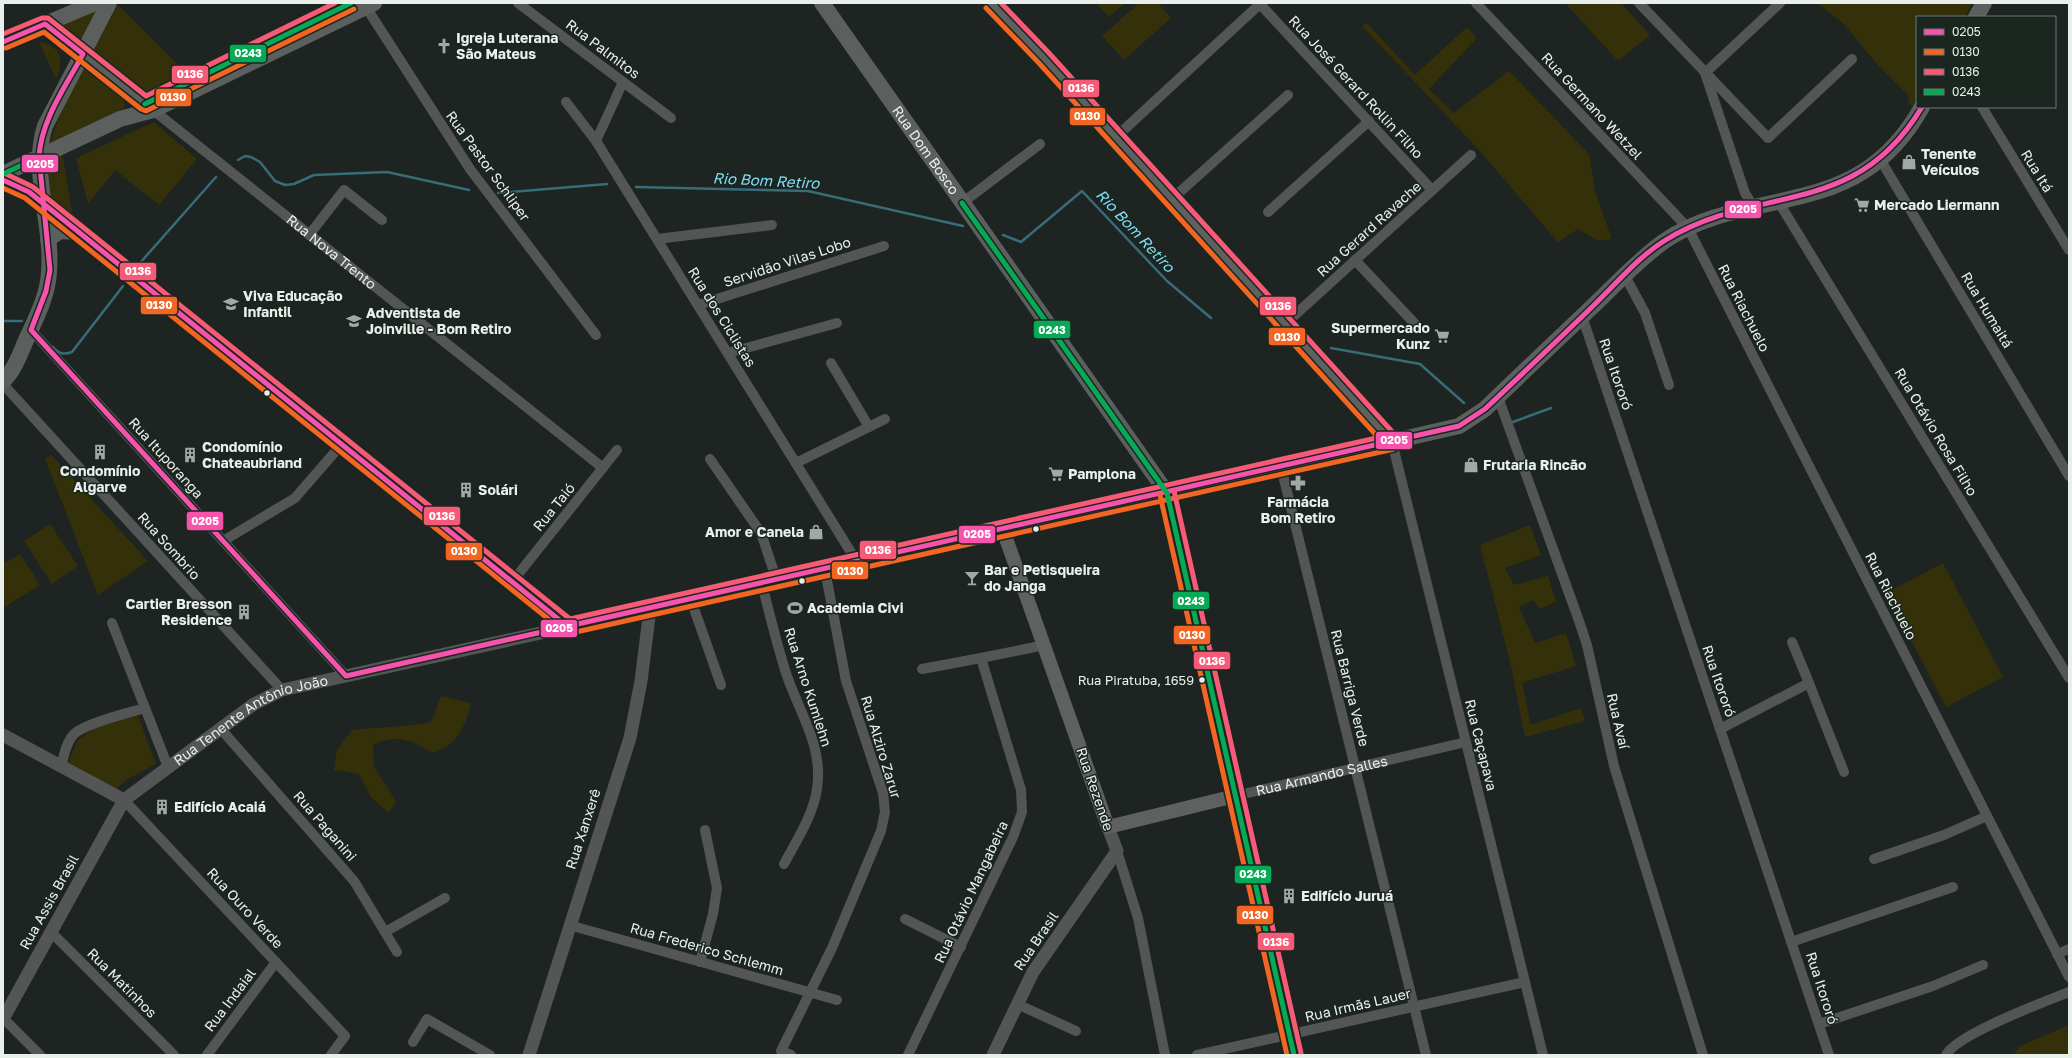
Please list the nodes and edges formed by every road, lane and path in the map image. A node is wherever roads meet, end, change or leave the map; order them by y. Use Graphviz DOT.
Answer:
graph roads {
  1 [pos="95,3"];
  2 [pos="109,3"];
  3 [pos="518,3"];
  4 [pos="822,3"];
  5 [pos="991,3"];
  6 [pos="1260,3"];
  7 [pos="1476,3"];
  8 [pos="1780,3"];
  9 [pos="1984,3"];
  10 [pos="364,4"];
  11 [pos="1640,4"];
  12 [pos="1977,16"];
  13 [pos="45,24"];
  14 [pos="3,42"];
  15 [pos="83,54"];
  16 [pos="1852,59"];
  17 [pos="1705,73"];
  18 [pos="623,82"];
  19 [pos="1288,95"];
  20 [pos="566,102"];
  21 [pos="145,104"];
  22 [pos="1921,108"];
  23 [pos="1983,108"];
  24 [pos="671,118"];
  25 [pos="1369,121"];
  26 [pos="1116,137"];
  27 [pos="596,141"];
  28 [pos="1040,144"];
  29 [pos="1471,155"];
  30 [pos="39,157"];
  31 [pos="1880,159"];
  32 [pos="3,174"];
  33 [pos="3,180"];
  34 [pos="1432,190"];
  35 [pos="1172,199"];
  36 [pos="1778,201"];
  37 [pos="1748,202"];
  38 [pos="962,203"];
  39 [pos="44,205"];
  40 [pos="1268,212"];
  41 [pos="382,220"];
  42 [pos="772,225"];
  43 [pos="1688,228"];
  44 [pos="78,232"];
  45 [pos="309,235"];
  46 [pos="48,239"];
  47 [pos="657,240"];
  48 [pos="884,246"];
  49 [pos="2069,250"];
  50 [pos="1355,260"];
  51 [pos="1625,276"];
  52 [pos="698,305"];
  53 [pos="1582,316"];
  54 [pos="837,323"];
  55 [pos="1285,324"];
  56 [pos="1417,326"];
  57 [pos="31,330"];
  58 [pos="596,335"];
  59 [pos="728,353"];
  60 [pos="831,363"];
  61 [pos="3,381"];
  62 [pos="3,384"];
  63 [pos="1669,385"];
  64 [pos="1498,397"];
  65 [pos="885,419"];
  66 [pos="869,427"];
  67 [pos="1392,442"];
  68 [pos="341,445"];
  69 [pos="617,450"];
  70 [pos="710,459"];
  71 [pos="796,462"];
  72 [pos="1281,467"];
  73 [pos="603,468"];
  74 [pos="2069,476"];
  75 [pos="1167,493"];
  76 [pos="1004,530"];
  77 [pos="223,541"];
  78 [pos="857,562"];
  79 [pos="825,570"];
  80 [pos="777,581"];
  81 [pos="512,582"];
  82 [pos="762,584"];
  83 [pos="691,600"];
  84 [pos="650,609"];
  85 [pos="112,622"];
  86 [pos="568,627"];
  87 [pos="1792,642"];
  88 [pos="1044,645"];
  89 [pos="981,658"];
  90 [pos="922,669"];
  91 [pos="346,676"];
  92 [pos="2069,678"];
  93 [pos="1809,683"];
  94 [pos="721,685"];
  95 [pos="282,690"];
  96 [pos="145,708"];
  97 [pos="220,728"];
  98 [pos="1720,729"];
  99 [pos="3,735"];
  100 [pos="1466,742"];
  101 [pos="61,766"];
  102 [pos="168,767"];
  103 [pos="1355,768"];
  104 [pos="1844,772"];
  105 [pos="1236,796"];
  106 [pos="124,800"];
  107 [pos="1987,816"];
  108 [pos="1108,826"];
  109 [pos="704,830"];
  110 [pos="1117,852"];
  111 [pos="1874,859"];
  112 [pos="784,864"];
  113 [pos="1953,887"];
  114 [pos="445,898"];
  115 [pos="905,919"];
  116 [pos="569,925"];
  117 [pos="51,932"];
  118 [pos="384,932"];
  119 [pos="1791,942"];
  120 [pos="961,947"];
  121 [pos="2069,949"];
  122 [pos="397,952"];
  123 [pos="2057,954"];
  124 [pos="276,962"];
  125 [pos="700,962"];
  126 [pos="1983,965"];
  127 [pos="2069,977"];
  128 [pos="1525,982"];
  129 [pos="810,992"];
  130 [pos="2069,992"];
  131 [pos="837,1000"];
  132 [pos="1017,1004"];
  133 [pos="1414,1006"];
  134 [pos="3,1018"];
  135 [pos="1819,1024"];
  136 [pos="1076,1031"];
  137 [pos="1289,1034"];
  138 [pos="414,1042"];
  139 [pos="40,1055"];
  140 [pos="174,1055"];
  141 [pos="207,1055"];
  142 [pos="331,1055"];
  143 [pos="490,1055"];
  144 [pos="529,1055"];
  145 [pos="791,1055"];
  146 [pos="908,1055"];
  147 [pos="993,1055"];
  148 [pos="1165,1055"];
  149 [pos="1197,1055"];
  150 [pos="1294,1055"];
  151 [pos="1426,1055"];
  152 [pos="1543,1055"];
  153 [pos="1703,1055"];
  154 [pos="1829,1055"];
  155 [pos="1946,1055"];
  1 -- 13 [label="main road"];
  2 -- 15 [label="main road"];
  3 -- 18 [label="street, Rua Palmitos"];
  4 -- 38 [label="main road, Rua Dom Bosco"];
  5 -- 26 [label="main road"];
  6 -- 25 [label="street, Rua José Gerard Rollin Filho"];
  6 -- 26 [label="street"];
  7 -- 43 [label="street, Rua Germano Wetzel"];
  8 -- 17 [label="street"];
  9 -- 12 [label="main road"];
  10 -- 21 [label="main road"];
  10 -- 58 [label="street, Rua Pastor Schliper"];
  11 -- 17 [label="street"];
  13 -- 14 [label="main road"];
  13 -- 15 [label="main road, Rua Nova Trento"];
  15 -- 21 [label="main road, Rua Nova Trento"];
  15 -- 30 [label="main road"];
  16 -- 17 [label="street"];
  17 -- 37 [label="street"];
  18 -- 24 [label="street, Rua Palmitos"];
  18 -- 27 [label="street"];
  19 -- 35 [label="street"];
  20 -- 27 [label="street, Rua dos Ciclistas"];
  21 -- 30 [label="main road"];
  21 -- 45 [label="street, Rua Nova Trento"];
  22 -- 31 [label="main road, Rua Tenente Antônio João"];
  23 -- 49 [label="street, Rua Itá"];
  25 -- 34 [label="street, Rua José Gerard Rollin Filho"];
  25 -- 40 [label="street"];
  26 -- 35 [label="main road"];
  27 -- 47 [label="street, Rua dos Ciclistas"];
  28 -- 38 [label="street"];
  29 -- 34 [label="street, Rua Gerard Ravache"];
  30 -- 32 [label="main road"];
  30 -- 39 [label="main road"];
  31 -- 36 [label="main road, Rua Tenente Antônio João"];
  31 -- 74 [label="street, Rua Humaitá"];
  33 -- 39 [label="main road"];
  34 -- 50 [label="street, Rua Gerard Ravache"];
  35 -- 55 [label="main road"];
  36 -- 37 [label="main road, Rua Tenente Antônio João"];
  36 -- 92 [label="street, Rua Otávio Rosa Filho"];
  37 -- 43 [label="main road, Rua Tenente Antônio João"];
  38 -- 75 [label="main road, Rua Dom Bosco"];
  39 -- 44 [label="main road"];
  39 -- 46 [label="main road"];
  41 -- 45 [label="street"];
  42 -- 47 [label="street"];
  43 -- 51 [label="main road, Rua Tenente Antônio João"];
  43 -- 107 [label="street, Rua Riachuelo"];
  44 -- 46 [label="main road"];
  44 -- 68 [label="main road"];
  45 -- 73 [label="street, Rua Nova Trento"];
  46 -- 57 [label="main road"];
  47 -- 52 [label="street, Rua dos Ciclistas"];
  48 -- 52 [label="street, Servidão Vilas Lobo"];
  50 -- 55 [label="street, Rua Gerard Ravache"];
  50 -- 56 [label="street"];
  51 -- 53 [label="main road, Rua Tenente Antônio João"];
  51 -- 63 [label="street"];
  52 -- 59 [label="street, Rua dos Ciclistas"];
  53 -- 64 [label="main road, Rua Tenente Antônio João"];
  53 -- 98 [label="street, Rua Itororó"];
  54 -- 59 [label="street"];
  55 -- 67 [label="main road"];
  57 -- 61 [label="main road"];
  57 -- 77 [label="street, Rua Ituporanga"];
  59 -- 71 [label="street, Rua dos Ciclistas"];
  60 -- 66 [label="street"];
  62 -- 95 [label="street, Rua Sombrio"];
  64 -- 67 [label="main road, Rua Tenente Antônio João"];
  64 -- 153 [label="street, Rua Avaí"];
  65 -- 66 [label="street"];
  66 -- 71 [label="street"];
  67 -- 72 [label="main road, Rua Tenente Antônio João"];
  67 -- 100 [label="street, Rua Caçapava"];
  68 -- 77 [label="street"];
  68 -- 81 [label="main road"];
  69 -- 73 [label="street, Rua Taió"];
  70 -- 80 [label="street"];
  71 -- 78 [label="street, Rua dos Ciclistas"];
  72 -- 75 [label="main road, Rua Tenente Antônio João"];
  72 -- 103 [label="street, Rua Barriga Verde"];
  73 -- 81 [label="street, Rua Taió"];
  75 -- 76 [label="main road, Rua Tenente Antônio João"];
  75 -- 105 [label="main road"];
  76 -- 78 [label="main road, Rua Tenente Antônio João"];
  76 -- 88 [label="main road, Rua Rezende"];
  77 -- 91 [label="street, Rua Ituporanga"];
  78 -- 79 [label="main road, Rua Tenente Antônio João"];
  79 -- 80 [label="main road, Rua Tenente Antônio João"];
  79 -- 129 [label="street, Rua Alziro Zarur"];
  80 -- 82 [label="main road, Rua Tenente Antônio João"];
  81 -- 86 [label="main road"];
  82 -- 83 [label="main road, Rua Tenente Antônio João"];
  82 -- 112 [label="street, Rua Arno Kumlehn"];
  83 -- 84 [label="main road, Rua Tenente Antônio João"];
  83 -- 94 [label="street"];
  84 -- 86 [label="main road, Rua Tenente Antônio João"];
  84 -- 116 [label="street, Rua Xanxerê"];
  85 -- 96 [label="street"];
  86 -- 91 [label="street, Rua Tenente Antônio João"];
  87 -- 93 [label="street"];
  88 -- 89 [label="street"];
  88 -- 108 [label="main road, Rua Rezende"];
  89 -- 90 [label="street"];
  89 -- 120 [label="street, Rua Otávio Mangabeira"];
  91 -- 95 [label="street, Rua Tenente Antônio João"];
  93 -- 98 [label="street"];
  93 -- 104 [label="street"];
  95 -- 97 [label="street, Rua Tenente Antônio João"];
  96 -- 101 [label="street"];
  96 -- 102 [label="street"];
  97 -- 102 [label="street, Rua Tenente Antônio João"];
  97 -- 118 [label="street, Rua Paganini"];
  98 -- 119 [label="street, Rua Itororó"];
  99 -- 101 [label="street"];
  100 -- 103 [label="street, Rua Armando Salles"];
  100 -- 128 [label="street, Rua Caçapava"];
  101 -- 106 [label="street"];
  102 -- 106 [label="street, Rua Tenente Antônio João"];
  103 -- 105 [label="street, Rua Armando Salles"];
  103 -- 133 [label="street, Rua Barriga Verde"];
  105 -- 108 [label="main road, Rua Armando Salles"];
  105 -- 137 [label="main road"];
  106 -- 117 [label="street, Rua Assis Brasil"];
  106 -- 124 [label="street, Rua Ouro Verde"];
  107 -- 111 [label="street"];
  107 -- 123 [label="street, Rua Riachuelo"];
  108 -- 110 [label="street, Rua Rezende"];
  109 -- 125 [label="street"];
  110 -- 132 [label="street, Rua Brasil"];
  110 -- 148 [label="street, Rua Rezende"];
  113 -- 119 [label="street"];
  114 -- 118 [label="street"];
  115 -- 120 [label="street"];
  116 -- 125 [label="street, Rua Frederico Schlemm"];
  116 -- 144 [label="street, Rua Xanxerê"];
  117 -- 134 [label="street, Rua Assis Brasil"];
  117 -- 140 [label="street, Rua Matinhos"];
  118 -- 122 [label="street, Rua Paganini"];
  119 -- 135 [label="street, Rua Itororó"];
  120 -- 146 [label="street, Rua Otávio Mangabeira"];
  121 -- 123 [label="street"];
  123 -- 127 [label="street, Rua Riachuelo"];
  124 -- 141 [label="street, Rua Indaial"];
  124 -- 142 [label="street, Rua Ouro Verde"];
  125 -- 129 [label="street, Rua Frederico Schlemm"];
  126 -- 135 [label="street"];
  128 -- 133 [label="street, Rua Irmãs Lauer"];
  128 -- 152 [label="street, Rua Caçapava"];
  129 -- 131 [label="street, Rua Frederico Schlemm"];
  129 -- 145 [label="street, Rua Alziro Zarur"];
  130 -- 155 [label="street"];
  132 -- 136 [label="street"];
  132 -- 147 [label="street, Rua Brasil"];
  133 -- 137 [label="street, Rua Irmãs Lauer"];
  133 -- 151 [label="street, Rua Barriga Verde"];
  134 -- 139 [label="street"];
  135 -- 154 [label="street, Rua Itororó"];
  137 -- 149 [label="street, Rua Irmãs Lauer"];
  137 -- 150 [label="main road"];
  138 -- 143 [label="street"];
}
